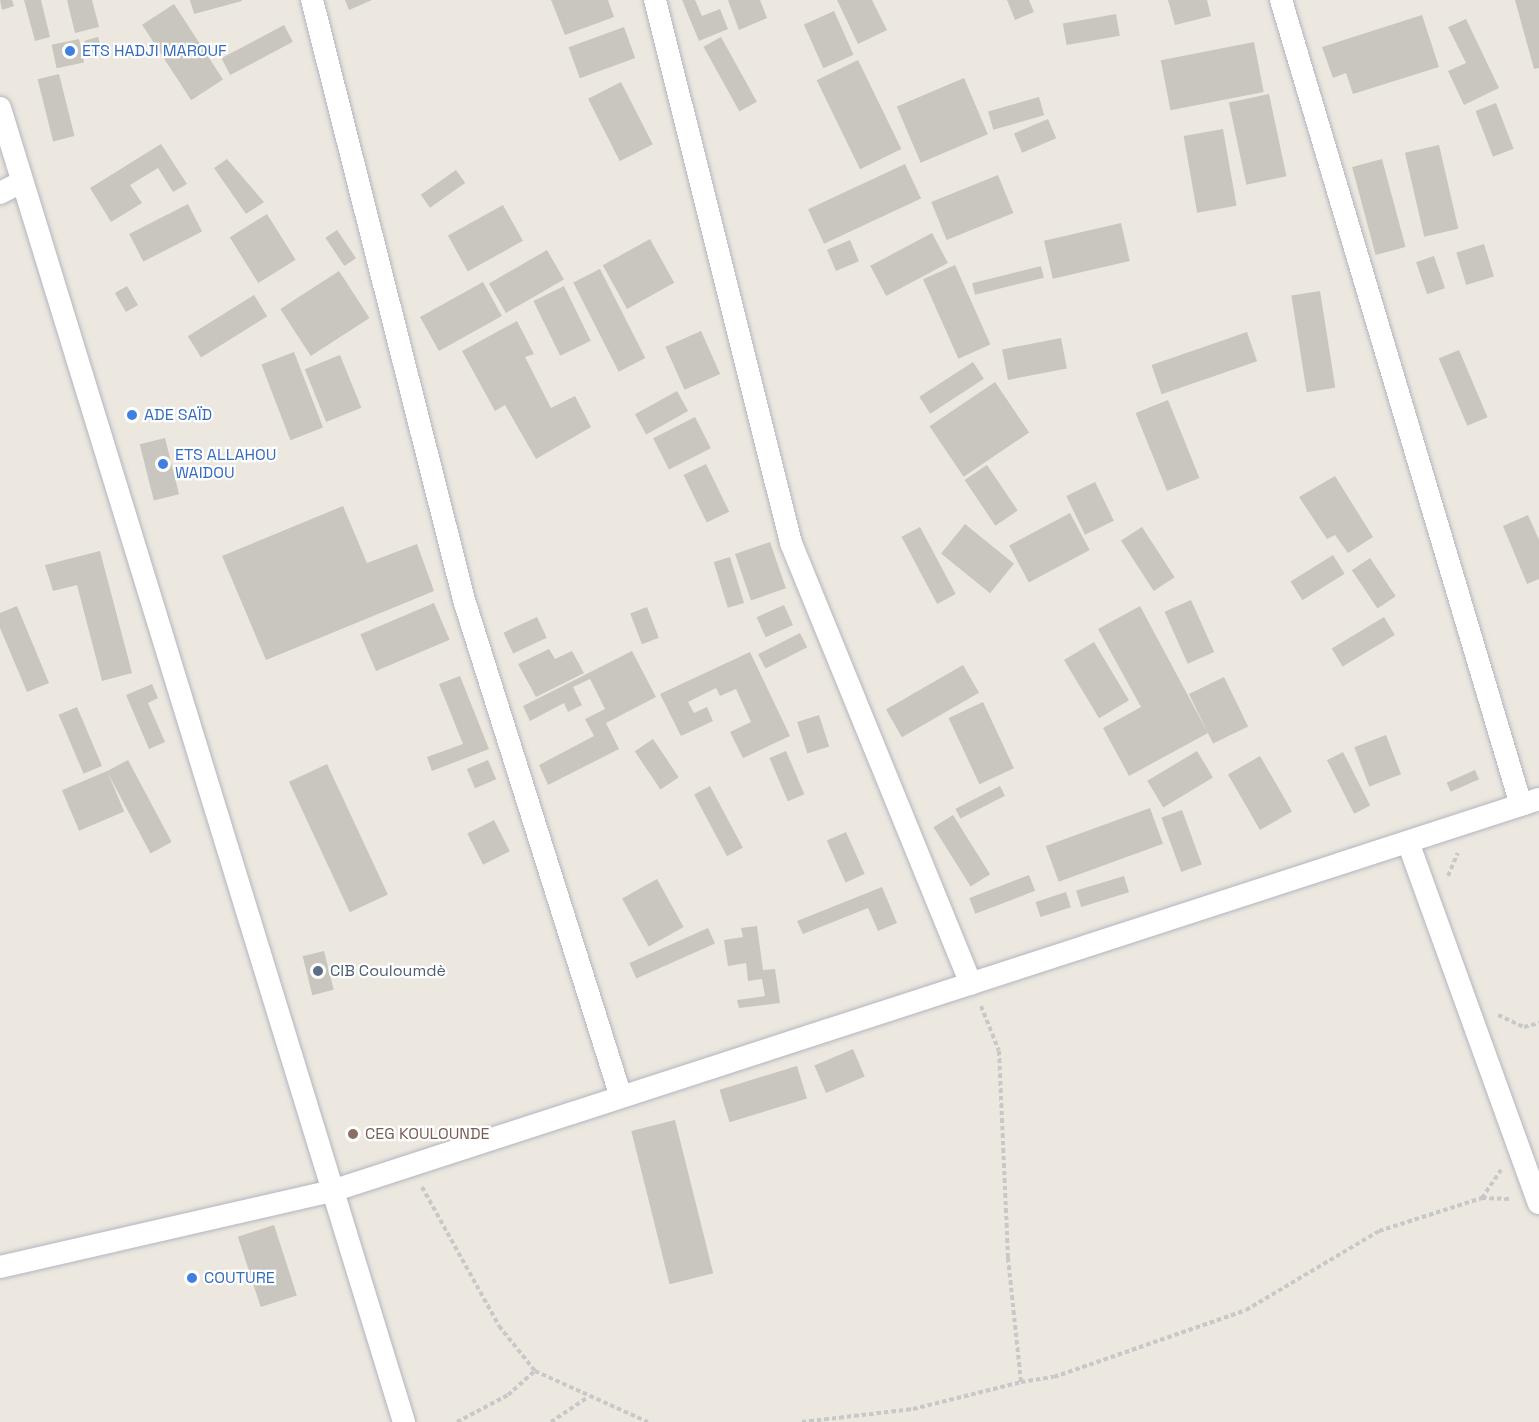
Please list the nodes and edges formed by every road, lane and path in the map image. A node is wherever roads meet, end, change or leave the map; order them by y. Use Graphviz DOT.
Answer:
graph roads {
  1 [pos="312,0"];
  2 [pos="655,0"];
  3 [pos="1281,0"];
  4 [pos="0,108"];
  5 [pos="10,188"];
  6 [pos="1530,802"];
  7 [pos="1471,822"];
  8 [pos="1408,842"];
  9 [pos="1433,911"];
  10 [pos="971,984"];
  11 [pos="621,1097"];
  12 [pos="411,1165"];
  13 [pos="332,1191"];
  14 [pos="1539,1202"];
  15 [pos="0,1267"];
  16 [pos="535,1371"];
  17 [pos="1021,1382"];
  18 [pos="588,1397"];
  19 [pos="404,1422"];
  20 [pos="457,1422"];
  21 [pos="551,1422"];
  22 [pos="648,1422"];
  23 [pos="802,1422"];
  1 -- 11 [label="street"];
  2 -- 10 [label="street"];
  3 -- 6 [label="street"];
  4 -- 5 [label="street"];
  5 -- 13 [label="street"];
  6 -- 7 [label="street"];
  7 -- 8 [label="street"];
  7 -- 9 [label="path"];
  8 -- 9 [label="street"];
  8 -- 10 [label="street"];
  9 -- 14 [label="street"];
  10 -- 11 [label="street"];
  10 -- 17 [label="path"];
  11 -- 12 [label="street"];
  12 -- 13 [label="street"];
  12 -- 16 [label="path"];
  13 -- 15 [label="street"];
  13 -- 19 [label="street"];
  14 -- 17 [label="path"];
  16 -- 18 [label="path"];
  16 -- 20 [label="path"];
  17 -- 23 [label="path"];
  18 -- 21 [label="path"];
  18 -- 22 [label="path"];
}
